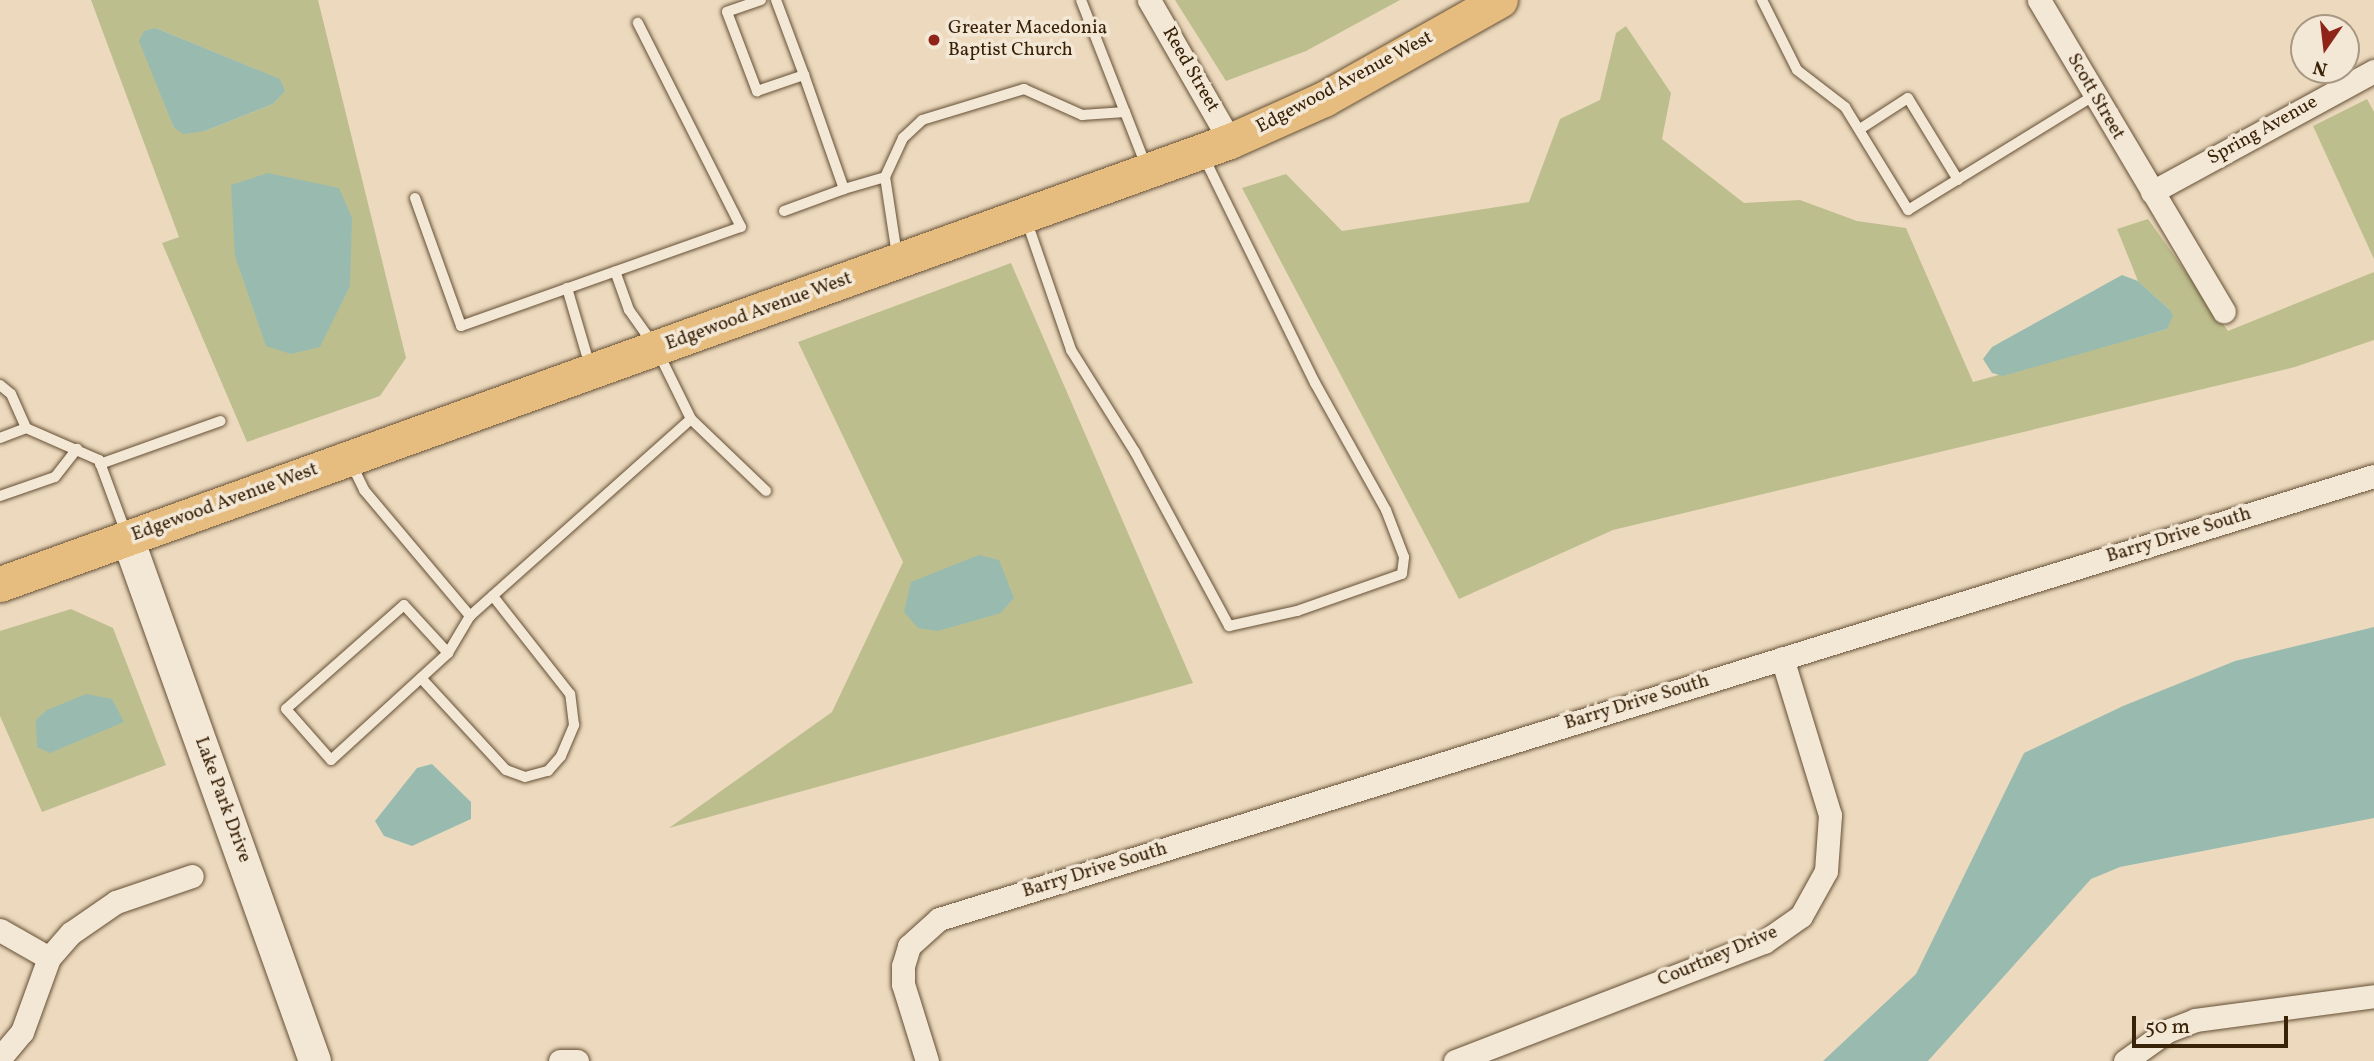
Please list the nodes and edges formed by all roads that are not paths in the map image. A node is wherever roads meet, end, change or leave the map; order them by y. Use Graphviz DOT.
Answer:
graph roads {
  1 [pos="761,0"];
  2 [pos="776,0"];
  3 [pos="1081,0"];
  4 [pos="1149,0"];
  5 [pos="1500,0"];
  6 [pos="1762,0"];
  7 [pos="2039,0"];
  8 [pos="638,23"];
  9 [pos="2374,71"];
  10 [pos="804,75"];
  11 [pos="2093,96"];
  12 [pos="1125,112"];
  13 [pos="1860,129"];
  14 [pos="1216,147"];
  15 [pos="1149,172"];
  16 [pos="885,177"];
  17 [pos="1958,180"];
  18 [pos="844,189"];
  19 [pos="2152,192"];
  20 [pos="415,198"];
  21 [pos="784,211"];
  22 [pos="1025,216"];
  23 [pos="898,261"];
  24 [pos="614,271"];
  25 [pos="567,288"];
  26 [pos="2224,311"];
  27 [pos="656,348"];
  28 [pos="592,372"];
  29 [pos="0,385"];
  30 [pos="691,419"];
  31 [pos="221,422"];
  32 [pos="26,428"];
  33 [pos="0,438"];
  34 [pos="77,449"];
  35 [pos="348,458"];
  36 [pos="100,464"];
  37 [pos="2374,476"];
  38 [pos="766,491"];
  39 [pos="0,496"];
  40 [pos="128,539"];
  41 [pos="0,584"];
  42 [pos="493,596"];
  43 [pos="470,616"];
  44 [pos="448,653"];
  45 [pos="1782,658"];
  46 [pos="421,678"];
  47 [pos="192,876"];
  48 [pos="0,930"];
  49 [pos="50,958"];
  50 [pos="2374,996"];
  51 [pos="3,1059"];
  52 [pos="315,1061"];
  53 [pos="560,1061"];
  54 [pos="578,1061"];
  55 [pos="927,1061"];
  56 [pos="1455,1061"];
  57 [pos="2124,1061"];
  1 -- 10 [label="lane"];
  2 -- 10 [label="lane"];
  3 -- 12 [label="lane"];
  4 -- 14 [label="street, Reed Street"];
  5 -- 14 [label="main road, Edgewood Avenue West"];
  6 -- 13 [label="lane"];
  7 -- 11 [label="street, Scott Street"];
  8 -- 24 [label="lane"];
  9 -- 19 [label="street, Spring Avenue"];
  10 -- 18 [label="lane"];
  11 -- 17 [label="lane"];
  11 -- 19 [label="street, Scott Street"];
  12 -- 15 [label="lane"];
  12 -- 16 [label="lane"];
  13 -- 17 [label="lane"];
  13 -- 17 [label="lane"];
  14 -- 15 [label="main road, Edgewood Avenue West"];
  14 -- 22 [label="lane"];
  15 -- 22 [label="main road, Edgewood Avenue West"];
  16 -- 18 [label="lane"];
  16 -- 23 [label="lane"];
  18 -- 21 [label="lane"];
  19 -- 26 [label="street, Scott Street"];
  20 -- 25 [label="lane"];
  22 -- 23 [label="main road, Edgewood Avenue West"];
  23 -- 27 [label="main road, Edgewood Avenue West"];
  24 -- 25 [label="lane"];
  24 -- 27 [label="lane"];
  25 -- 28 [label="lane"];
  27 -- 28 [label="main road, Edgewood Avenue West"];
  27 -- 30 [label="lane"];
  28 -- 35 [label="main road, Edgewood Avenue West"];
  29 -- 32 [label="lane"];
  30 -- 38 [label="lane"];
  30 -- 42 [label="lane"];
  31 -- 36 [label="lane"];
  32 -- 33 [label="lane"];
  32 -- 34 [label="lane"];
  34 -- 36 [label="lane"];
  34 -- 39 [label="lane"];
  35 -- 40 [label="main road, Edgewood Avenue West"];
  35 -- 43 [label="lane"];
  36 -- 40 [label="lane"];
  37 -- 45 [label="street, Barry Drive South"];
  40 -- 41 [label="main road, Edgewood Avenue West"];
  40 -- 52 [label="street, Lake Park Drive"];
  42 -- 43 [label="lane"];
  42 -- 46 [label="lane"];
  43 -- 44 [label="lane"];
  44 -- 46 [label="lane"];
  44 -- 46 [label="lane"];
  45 -- 55 [label="street, Barry Drive South"];
  45 -- 56 [label="street, Courtney Drive"];
  47 -- 49 [label="street"];
  48 -- 49 [label="street"];
  49 -- 51 [label="street"];
  50 -- 57 [label="street"];
  53 -- 54 [label="street"];
}
